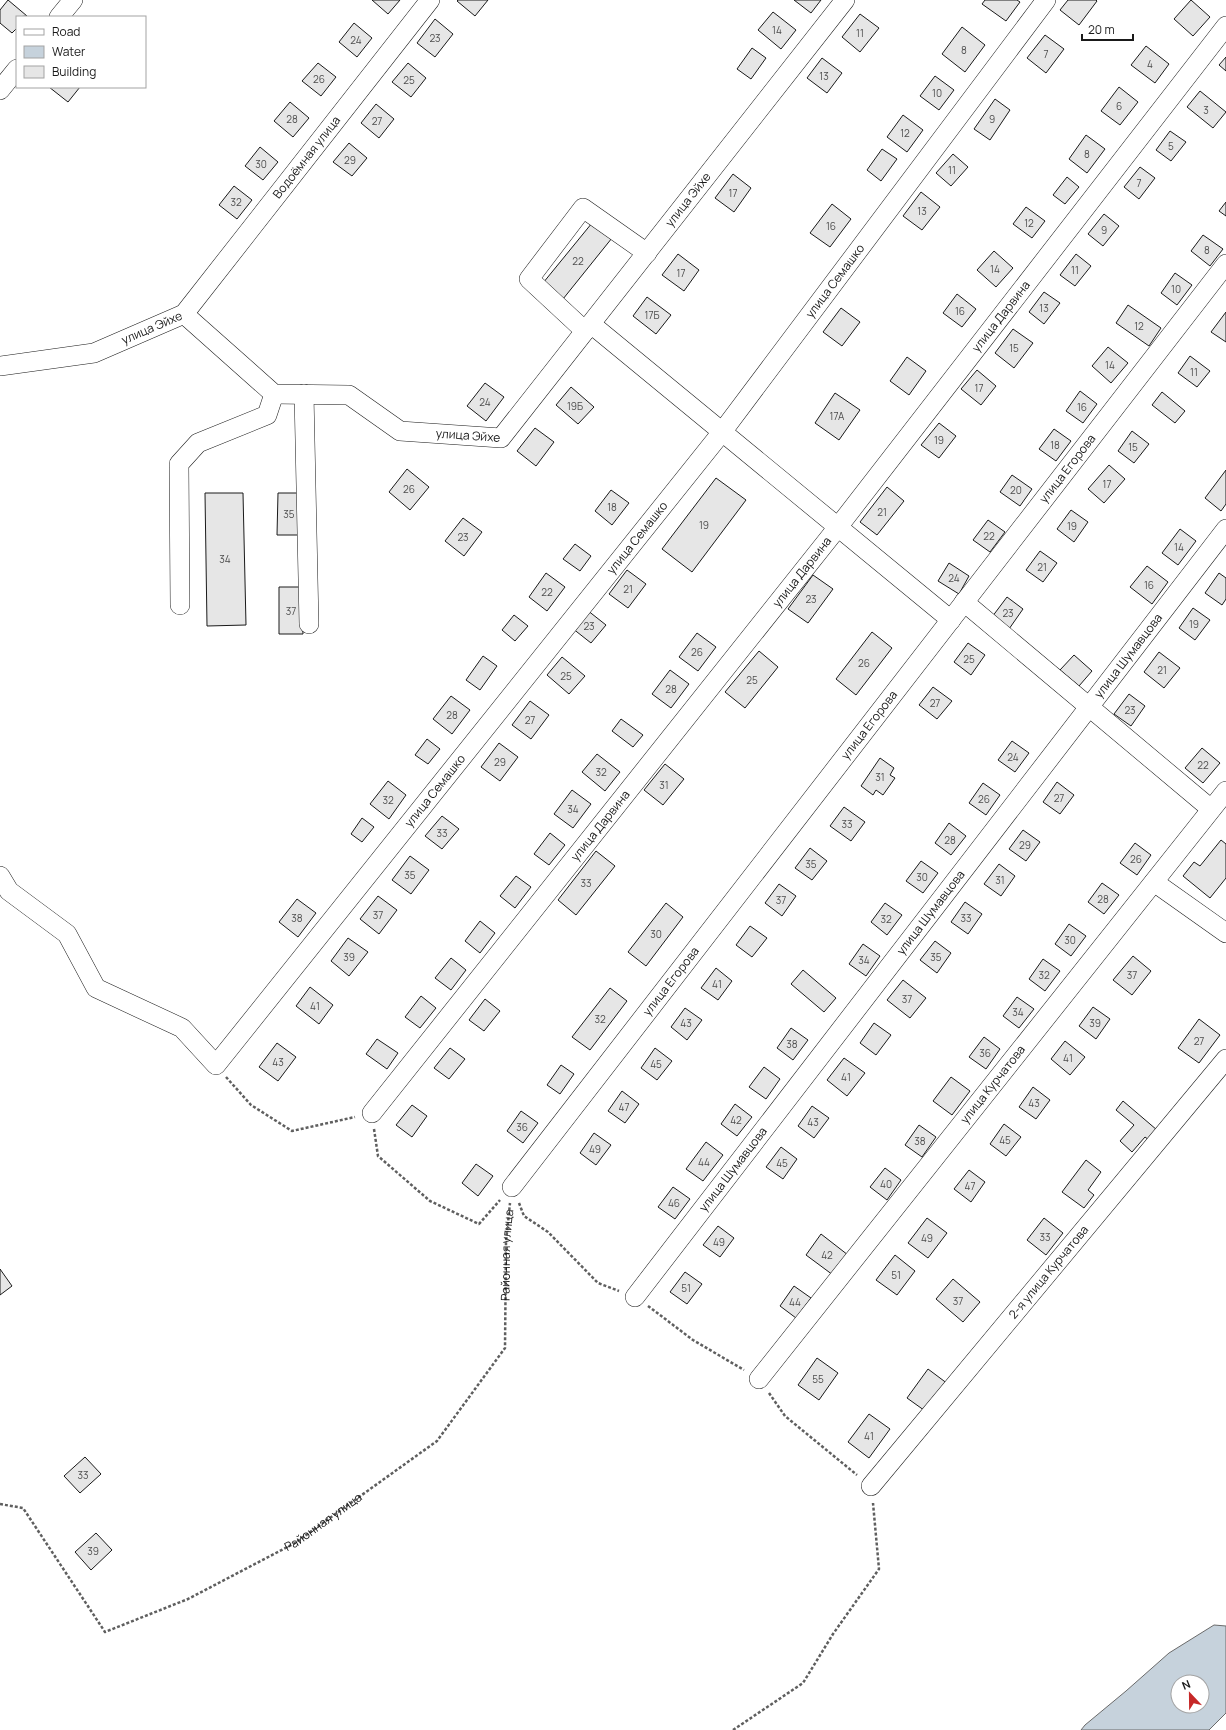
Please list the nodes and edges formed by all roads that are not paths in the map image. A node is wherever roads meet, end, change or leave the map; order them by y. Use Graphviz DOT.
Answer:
graph roads {
  1 [pos="73,0"];
  2 [pos="430,0"];
  3 [pos="845,0"];
  4 [pos="1046,0"];
  5 [pos="60,16"];
  6 [pos="1226,26"];
  7 [pos="16,70"];
  8 [pos="0,90"];
  9 [pos="647,253"];
  10 [pos="1226,264"];
  11 [pos="184,314"];
  12 [pos="588,328"];
  13 [pos="0,366"];
  14 [pos="274,394"];
  15 [pos="304,394"];
  16 [pos="722,432"];
  17 [pos="838,527"];
  18 [pos="1226,529"];
  19 [pos="964,602"];
  20 [pos="180,605"];
  21 [pos="951,620"];
  22 [pos="310,624"];
  23 [pos="1089,706"];
  24 [pos="1226,791"];
  25 [pos="1211,809"];
  26 [pos="0,876"];
  27 [pos="1154,882"];
  28 [pos="1226,933"];
  29 [pos="1226,1059"];
  30 [pos="372,1113"];
  31 [pos="512,1187"];
  32 [pos="635,1297"];
  33 [pos="759,1379"];
  34 [pos="871,1486"];
  1 -- 5 [label="street"];
  2 -- 11 [label="street, Водоёмная улица"];
  3 -- 9 [label="street, улица Эйхе"];
  4 -- 16 [label="street, улица Семашко"];
  6 -- 17 [label="street, улица Дарвина"];
  7 -- 8 [label="street"];
  9 -- 12 [label="street, улица Эйхе"];
  9 -- 12 [label="street"];
  10 -- 19 [label="street, улица Егорова"];
  11 -- 13 [label="street, улица Эйхе"];
  11 -- 14 [label="street, улица Эйхе"];
  12 -- 15 [label="street, улица Эйхе"];
  12 -- 16 [label="street"];
  14 -- 15 [label="street, улица Эйхе"];
  14 -- 20 [label="street"];
  15 -- 22 [label="street"];
  16 -- 17 [label="street"];
  16 -- 26 [label="street, улица Семашко"];
  17 -- 21 [label="street"];
  17 -- 30 [label="street, улица Дарвина"];
  18 -- 23 [label="street, улица Шумавцова"];
  19 -- 21 [label="street, улица Егорова"];
  19 -- 23 [label="street"];
  21 -- 31 [label="street, улица Егорова"];
  23 -- 25 [label="street"];
  23 -- 32 [label="street, улица Шумавцова"];
  24 -- 25 [label="street, улица Курчатова"];
  25 -- 27 [label="street, улица Курчатова"];
  27 -- 28 [label="street"];
  27 -- 33 [label="street, улица Курчатова"];
  29 -- 34 [label="street, 2-я улица Курчатова"];
}
